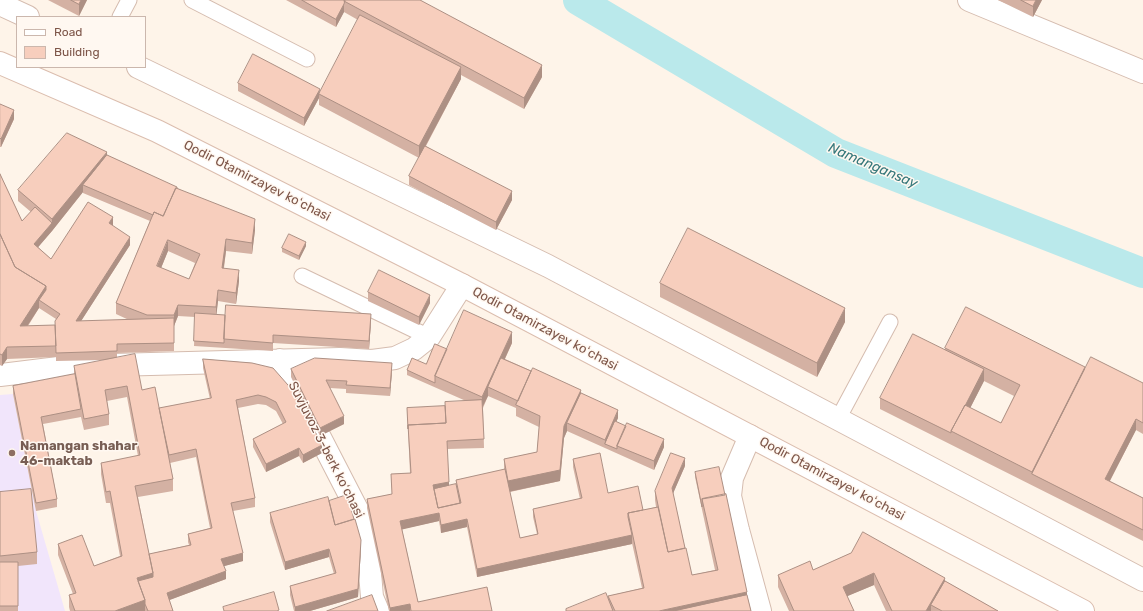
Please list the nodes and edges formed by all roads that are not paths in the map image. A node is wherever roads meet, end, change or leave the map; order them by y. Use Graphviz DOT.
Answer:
graph roads {
  1 [pos="129,0"];
  2 [pos="192,0"];
  3 [pos="970,0"];
  4 [pos="0,4"];
  5 [pos="26,16"];
  6 [pos="121,16"];
  7 [pos="307,59"];
  8 [pos="0,63"];
  9 [pos="140,68"];
  10 [pos="1143,72"];
  11 [pos="302,276"];
  12 [pos="462,285"];
  13 [pos="890,322"];
  14 [pos="429,337"];
  15 [pos="280,360"];
  16 [pos="0,375"];
  17 [pos="838,419"];
  18 [pos="750,436"];
  19 [pos="1143,580"];
  20 [pos="351,604"];
  21 [pos="375,604"];
  22 [pos="760,611"];
  23 [pos="1083,611"];
  1 -- 6 [label="lane"];
  2 -- 7 [label="lane"];
  3 -- 10 [label="street"];
  4 -- 5 [label="street"];
  8 -- 12 [label="street, Qodir Otamirzayev koʻchasi"];
  9 -- 17 [label="street"];
  11 -- 14 [label="lane"];
  12 -- 14 [label="street"];
  12 -- 18 [label="street, Qodir Otamirzayev koʻchasi"];
  13 -- 17 [label="lane"];
  14 -- 15 [label="street"];
  15 -- 16 [label="street"];
  15 -- 21 [label="street, Suvjuvoz 3-berk koʻchasi"];
  17 -- 19 [label="street"];
  18 -- 22 [label="street"];
  18 -- 23 [label="street, Qodir Otamirzayev koʻchasi"];
  20 -- 21 [label="street"];
}
